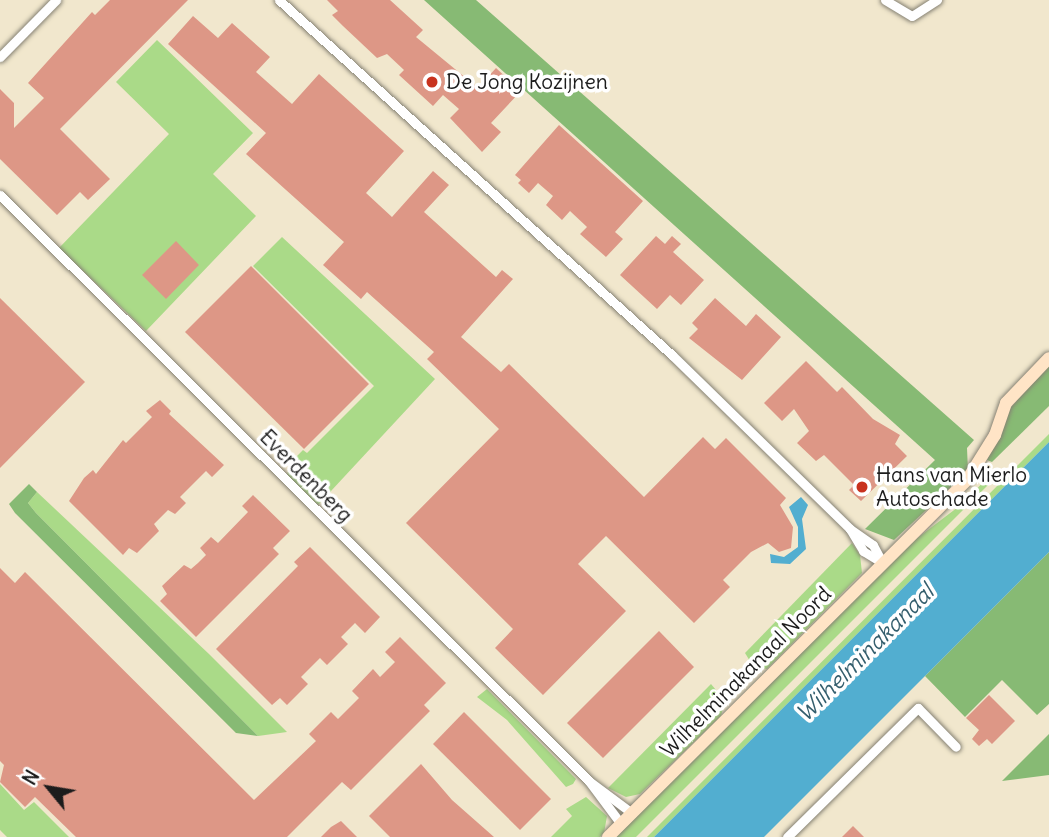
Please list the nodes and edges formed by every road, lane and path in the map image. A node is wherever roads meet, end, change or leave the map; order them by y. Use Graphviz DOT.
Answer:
graph roads {
  1 [pos="56,0"];
  2 [pos="279,0"];
  3 [pos="885,0"];
  4 [pos="937,0"];
  5 [pos="0,57"];
  6 [pos="0,195"];
  7 [pos="1049,358"];
  8 [pos="882,562"];
  9 [pos="956,747"];
  10 [pos="589,781"];
  11 [pos="632,813"];
  12 [pos="621,824"];
  13 [pos="608,837"];
  14 [pos="788,837"];
  1 -- 5 [label="street"];
  2 -- 8 [label="street"];
  3 -- 4 [label="street"];
  6 -- 10 [label="street, Everdenberg"];
  7 -- 8 [label="street, Wilhelminakanaal Noord"];
  8 -- 11 [label="street, Wilhelminakanaal Noord"];
  9 -- 14 [label="street"];
  10 -- 11 [label="street, Everdenberg"];
  10 -- 12 [label="street, Everdenberg"];
  11 -- 12 [label="street, Wilhelminakanaal Noord"];
  12 -- 13 [label="street, Wilhelminakanaal Noord"];
}
